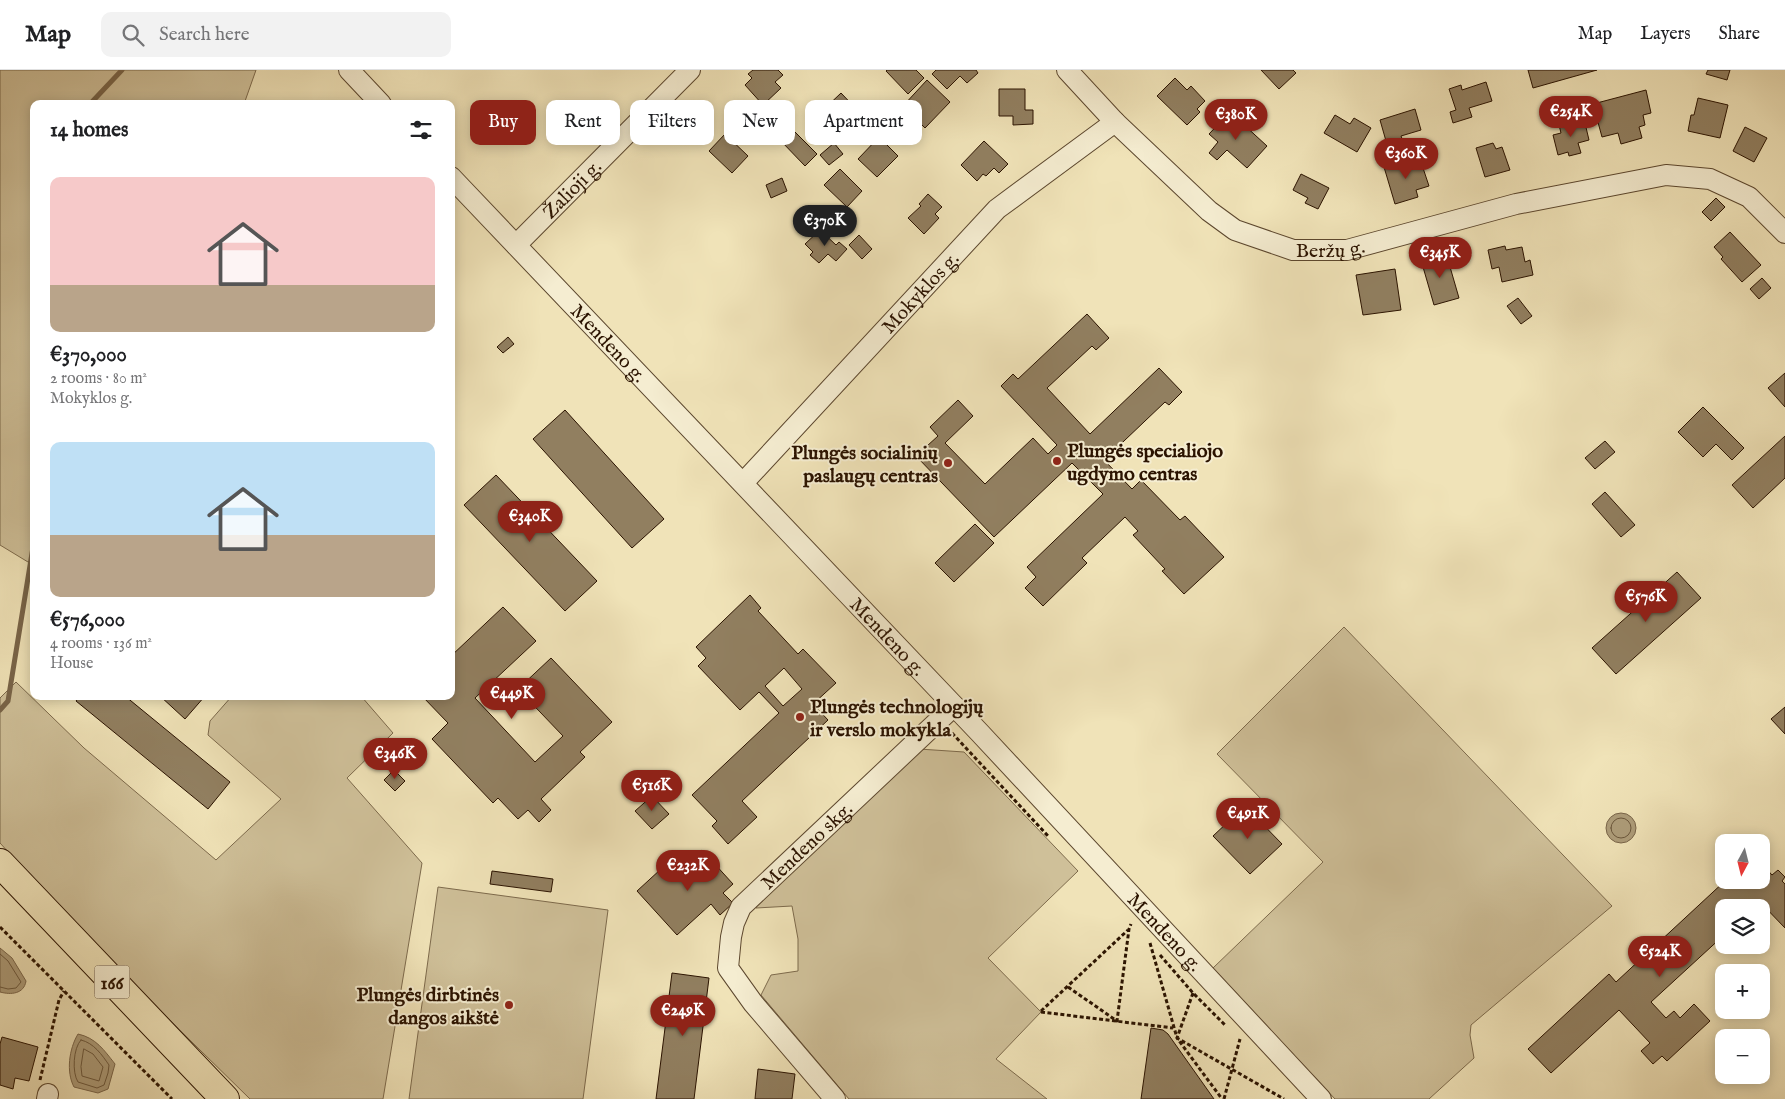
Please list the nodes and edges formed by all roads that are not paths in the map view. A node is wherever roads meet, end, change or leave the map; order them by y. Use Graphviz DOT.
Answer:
graph roads {
  1 [pos="349,70"];
  2 [pos="690,70"];
  3 [pos="1067,70"];
  4 [pos="377,100"];
  5 [pos="1115,122"];
  6 [pos="455,181"];
  7 [pos="1785,233"];
  8 [pos="516,245"];
  9 [pos="743,483"];
  10 [pos="947,713"];
  11 [pos="0,863"];
  12 [pos="225,1099"];
  13 [pos="835,1099"];
  14 [pos="1321,1099"];
  1 -- 4 [label="street"];
  2 -- 8 [label="street, Žalioji g."];
  3 -- 5 [label="street, Beržų g."];
  5 -- 7 [label="street, Beržų g."];
  5 -- 9 [label="street, Mokyklos g."];
  6 -- 8 [label="street, Mendeno g."];
  8 -- 9 [label="street, Mendeno g."];
  9 -- 10 [label="street, Mendeno g."];
  10 -- 13 [label="street, Mendeno skg."];
  10 -- 14 [label="street, Mendeno g."];
  11 -- 12 [label="main road, 166"];
}
